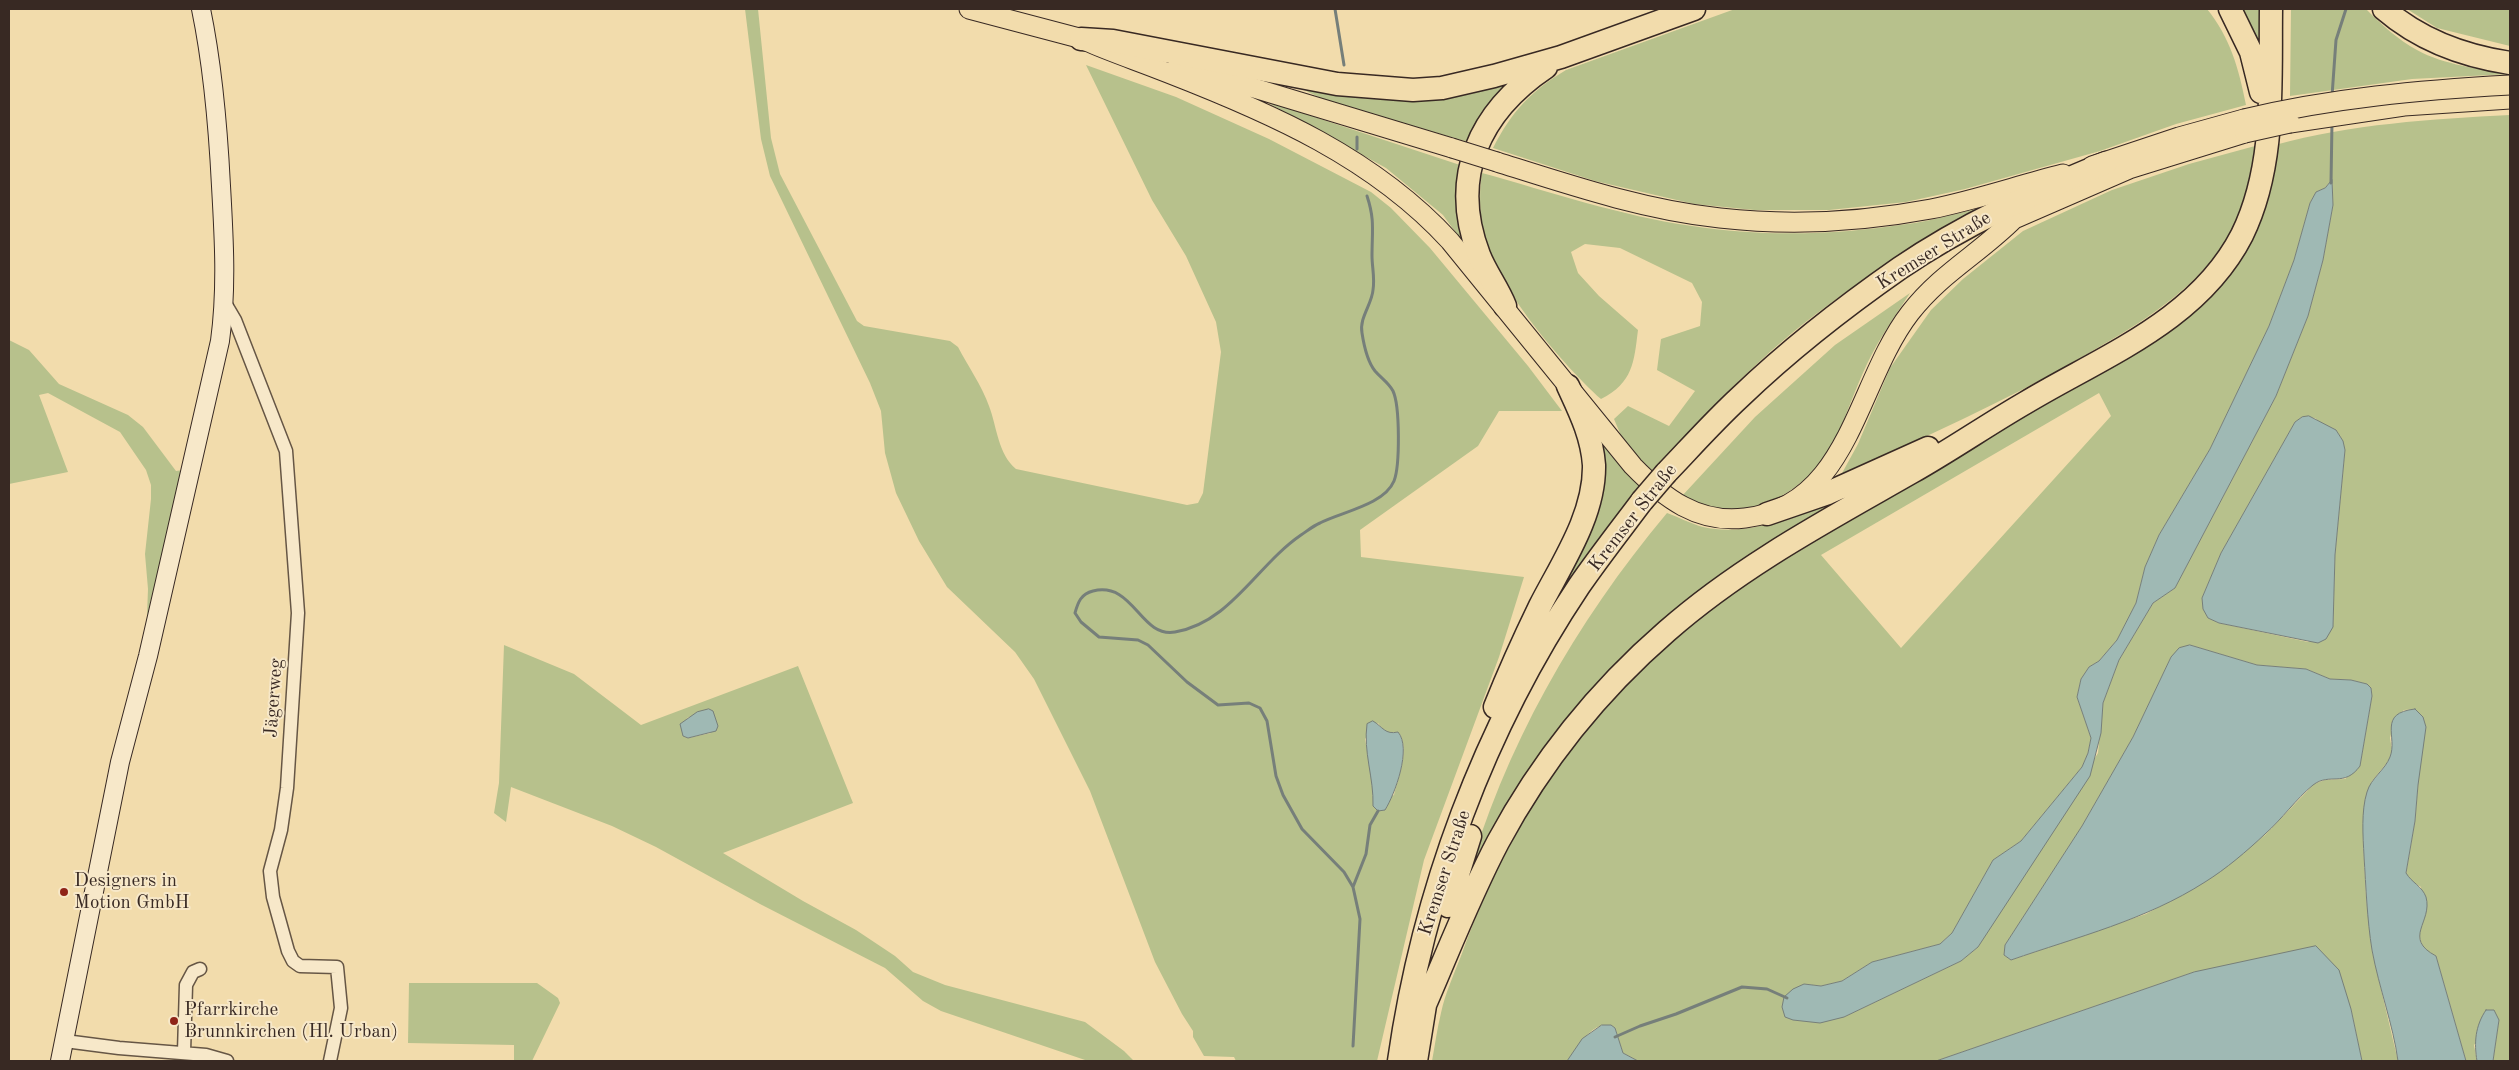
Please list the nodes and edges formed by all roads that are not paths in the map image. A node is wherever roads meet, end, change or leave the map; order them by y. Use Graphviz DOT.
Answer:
graph roads {
  1 [pos="201,9"];
  2 [pos="210,9"];
  3 [pos="969,9"];
  4 [pos="1694,9"];
  5 [pos="2230,9"];
  6 [pos="2271,9"];
  7 [pos="2384,9"];
  8 [pos="1081,39"];
  9 [pos="210,53"];
  10 [pos="1561,57"];
  11 [pos="2510,63"];
  12 [pos="2510,85"];
  13 [pos="2510,99"];
  14 [pos="2244,126"];
  15 [pos="2266,150"];
  16 [pos="2106,163"];
  17 [pos="2014,219"];
  18 [pos="225,303"];
  19 [pos="1505,306"];
  20 [pos="1568,386"];
  21 [pos="2024,403"];
  22 [pos="1671,478"];
  23 [pos="1648,506"];
  24 [pos="1766,514"];
  25 [pos="1444,864"];
  26 [pos="200,969"];
  27 [pos="1424,1007"];
  28 [pos="65,1041"];
  29 [pos="184,1052"];
  30 [pos="1408,1057"];
  31 [pos="60,1061"];
  32 [pos="226,1061"];
  33 [pos="330,1061"];
  1 -- 9 [label="main road"];
  2 -- 9 [label="main road"];
  3 -- 8 [label="main road"];
  4 -- 10 [label="highway"];
  5 -- 15 [label="highway"];
  6 -- 15 [label="highway"];
  7 -- 11 [label="highway"];
  8 -- 10 [label="highway"];
  8 -- 16 [label="main road, bridge"];
  8 -- 19 [label="main road"];
  9 -- 18 [label="main road"];
  10 -- 19 [label="highway"];
  12 -- 14 [label="main road, bridge"];
  13 -- 14 [label="main road, bridge"];
  14 -- 16 [label="main road"];
  14 -- 17 [label="main road"];
  15 -- 21 [label="highway"];
  16 -- 22 [label="highway, Kremser Straße"];
  17 -- 22 [label="highway, Kremser Straße"];
  17 -- 24 [label="main road"];
  18 -- 28 [label="main road"];
  18 -- 33 [label="street, Jägerweg"];
  19 -- 20 [label="main road"];
  20 -- 24 [label="main road"];
  20 -- 25 [label="highway"];
  21 -- 24 [label="highway"];
  21 -- 27 [label="highway"];
  22 -- 23 [label="highway, Kremser Straße, bridge"];
  23 -- 25 [label="highway, Kremser Straße"];
  23 -- 27 [label="highway, Kremser Straße"];
  25 -- 30 [label="highway, Kremser Straße"];
  26 -- 29 [label="street"];
  27 -- 30 [label="highway, Kremser Straße"];
  28 -- 29 [label="street"];
  28 -- 31 [label="main road"];
  29 -- 32 [label="street"];
}
